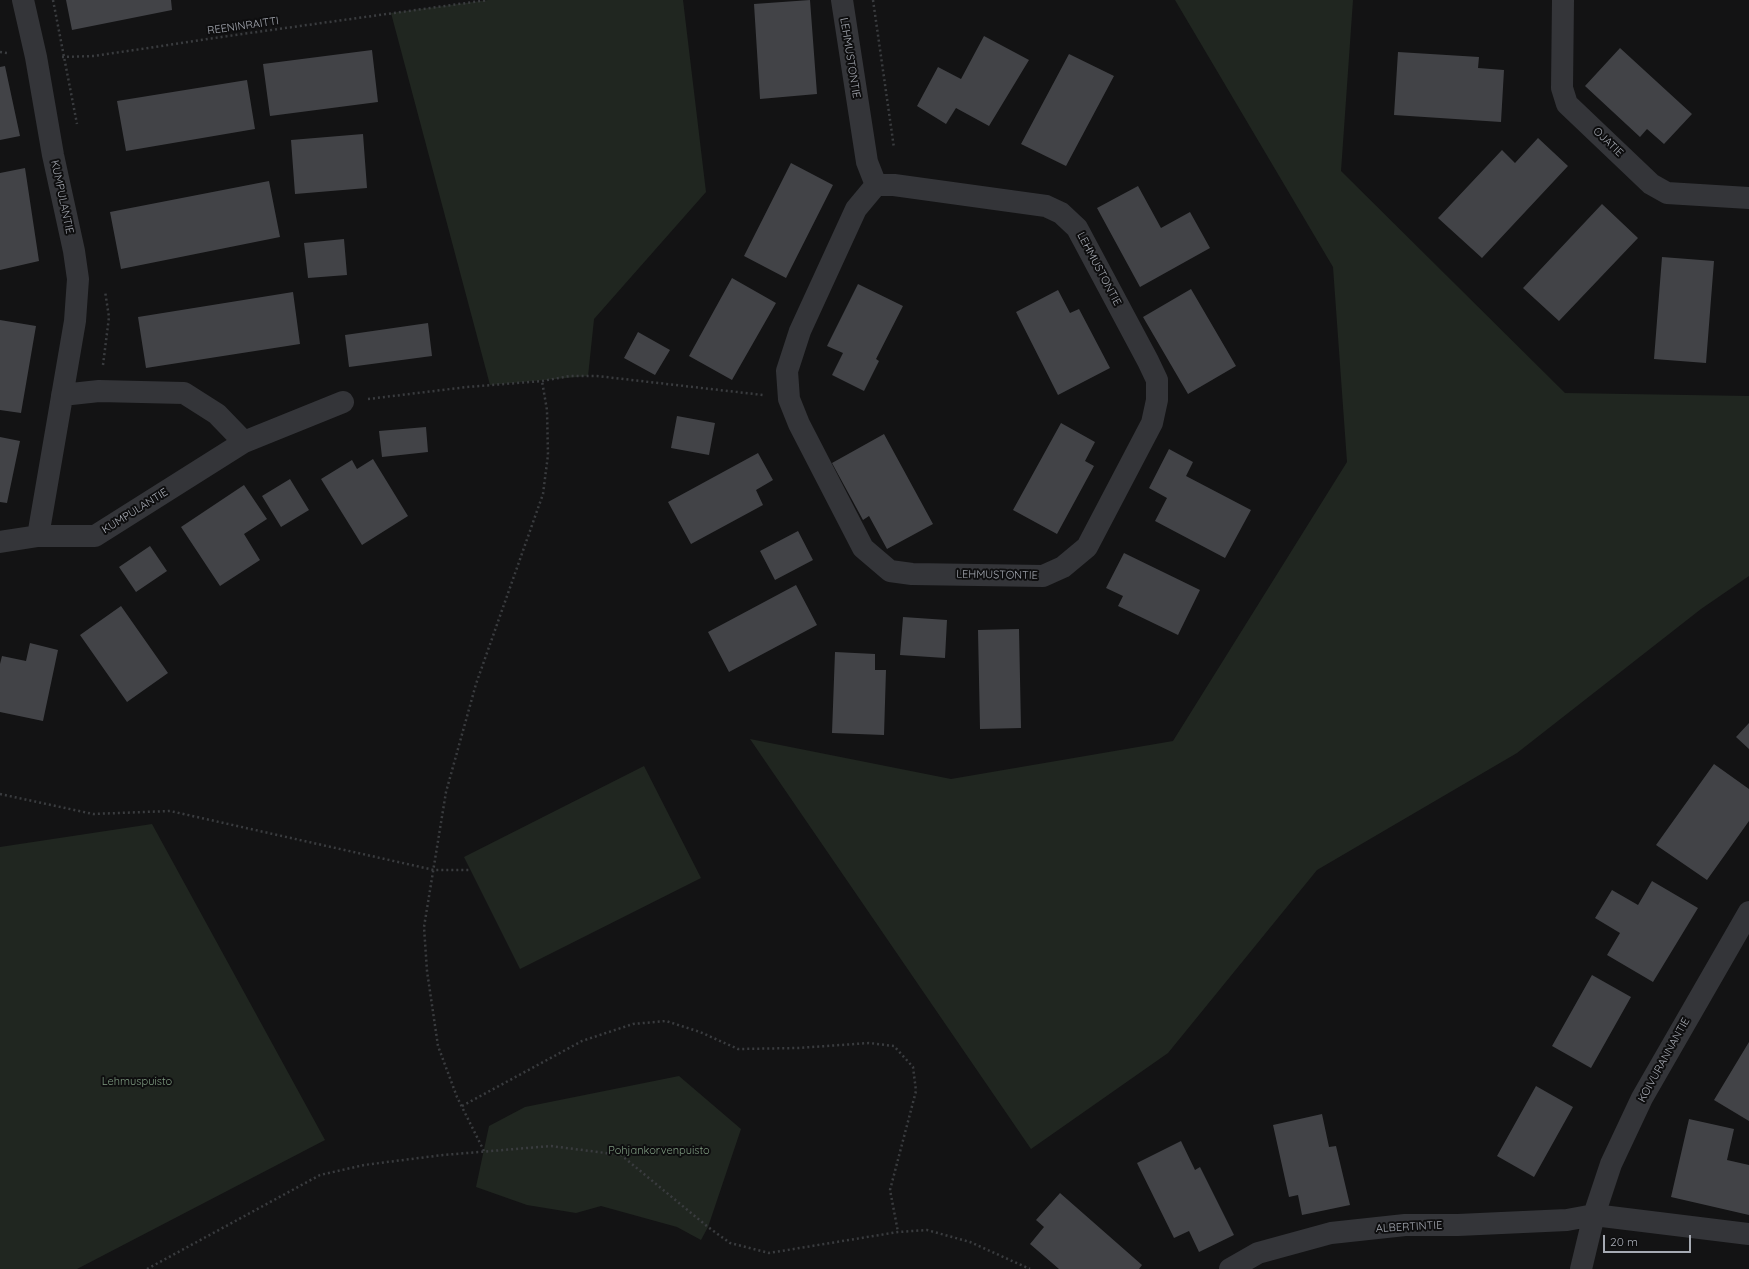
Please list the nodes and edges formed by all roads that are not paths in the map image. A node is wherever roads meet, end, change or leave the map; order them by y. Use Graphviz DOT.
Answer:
graph roads {
  1 [pos="24,0"];
  2 [pos="842,0"];
  3 [pos="1563,0"];
  4 [pos="885,185"];
  5 [pos="1749,198"];
  6 [pos="62,395"];
  7 [pos="343,402"];
  8 [pos="244,442"];
  9 [pos="38,536"];
  10 [pos="0,542"];
  11 [pos="1749,912"];
  12 [pos="1594,1215"];
  13 [pos="1749,1234"];
  14 [pos="1230,1269"];
  15 [pos="1581,1269"];
  1 -- 6 [label="street, KUMPULANTIE"];
  2 -- 4 [label="street, LEHMUSTONTIE"];
  3 -- 5 [label="street, OJATIE"];
  4 -- 4 [label="street, LEHMUSTONTIE"];
  6 -- 8 [label="street"];
  6 -- 9 [label="street, KUMPULANTIE"];
  7 -- 8 [label="street, KUMPULANTIE"];
  8 -- 9 [label="street, KUMPULANTIE"];
  9 -- 10 [label="street, KUMPULANTIE"];
  11 -- 12 [label="street, KOIVURANNANTIE"];
  12 -- 13 [label="street"];
  12 -- 14 [label="street, ALBERTINTIE"];
  12 -- 15 [label="street, KOIVURANNANTIE"];
}
